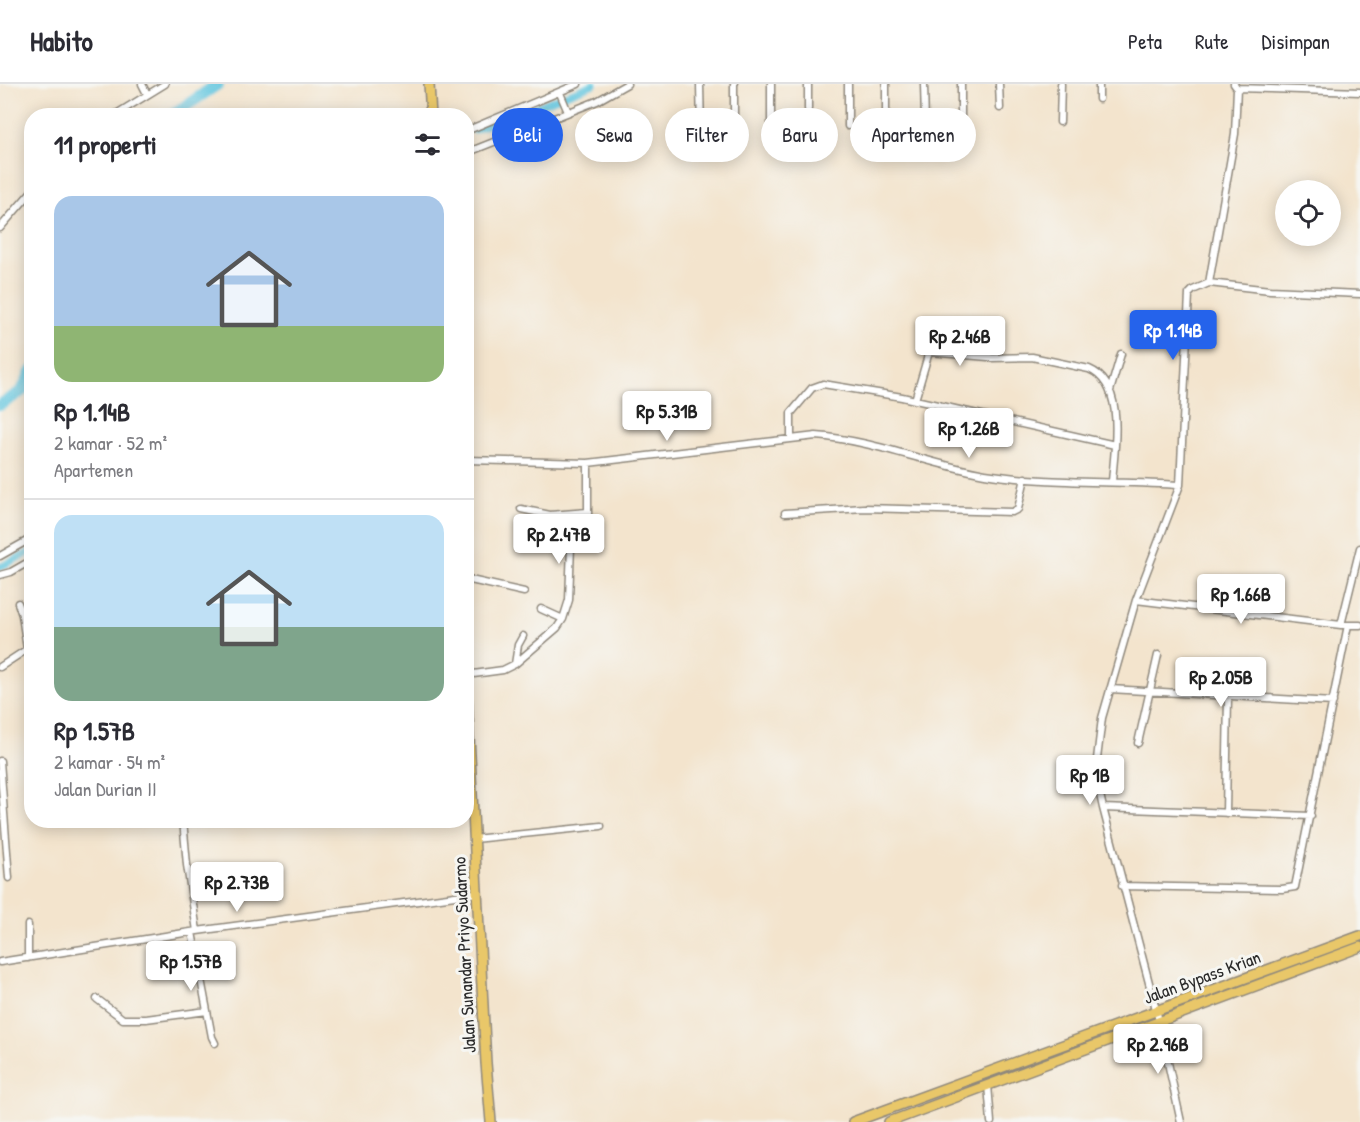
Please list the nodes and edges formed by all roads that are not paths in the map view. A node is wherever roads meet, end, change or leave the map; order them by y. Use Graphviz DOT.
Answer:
graph roads {
  1 [pos="142,84"];
  2 [pos="165,84"];
  3 [pos="429,84"];
  4 [pos="578,84"];
  5 [pos="627,84"];
  6 [pos="699,84"];
  7 [pos="734,84"];
  8 [pos="771,84"];
  9 [pos="808,84"];
  10 [pos="848,84"];
  11 [pos="886,84"];
  12 [pos="924,84"];
  13 [pos="961,84"];
  14 [pos="999,84"];
  15 [pos="1060,84"];
  16 [pos="1099,84"];
  17 [pos="1235,86"];
  18 [pos="1360,92"];
  19 [pos="147,94"];
  20 [pos="561,94"];
  21 [pos="1099,99"];
  22 [pos="125,108"];
  23 [pos="430,108"];
  24 [pos="700,108"];
  25 [pos="734,108"];
  26 [pos="771,108"];
  27 [pos="808,108"];
  28 [pos="886,108"];
  29 [pos="925,108"];
  30 [pos="961,108"];
  31 [pos="1000,108"];
  32 [pos="567,110"];
  33 [pos="1060,122"];
  34 [pos="848,126"];
  35 [pos="474,128"];
  36 [pos="474,150"];
  37 [pos="24,200"];
  38 [pos="0,228"];
  39 [pos="1209,283"];
  40 [pos="1360,294"];
  41 [pos="987,323"];
  42 [pos="935,341"];
  43 [pos="979,348"];
  44 [pos="1121,354"];
  45 [pos="991,358"];
  46 [pos="1109,387"];
  47 [pos="915,400"];
  48 [pos="791,438"];
  49 [pos="1115,445"];
  50 [pos="474,460"];
  51 [pos="588,463"];
  52 [pos="1025,478"];
  53 [pos="1112,482"];
  54 [pos="1180,485"];
  55 [pos="521,509"];
  56 [pos="588,512"];
  57 [pos="785,513"];
  58 [pos="524,530"];
  59 [pos="574,541"];
  60 [pos="24,542"];
  61 [pos="1360,548"];
  62 [pos="0,556"];
  63 [pos="24,565"];
  64 [pos="0,575"];
  65 [pos="474,581"];
  66 [pos="524,592"];
  67 [pos="1136,600"];
  68 [pos="18,603"];
  69 [pos="542,609"];
  70 [pos="563,619"];
  71 [pos="24,624"];
  72 [pos="1344,625"];
  73 [pos="1360,625"];
  74 [pos="523,636"];
  75 [pos="24,651"];
  76 [pos="1158,655"];
  77 [pos="515,664"];
  78 [pos="0,667"];
  79 [pos="474,675"];
  80 [pos="1110,689"];
  81 [pos="1150,692"];
  82 [pos="1228,697"];
  83 [pos="1333,702"];
  84 [pos="1138,743"];
  85 [pos="0,761"];
  86 [pos="1103,808"];
  87 [pos="1226,813"];
  88 [pos="1311,816"];
  89 [pos="601,826"];
  90 [pos="184,828"];
  91 [pos="473,828"];
  92 [pos="474,839"];
  93 [pos="9,878"];
  94 [pos="1122,886"];
  95 [pos="477,892"];
  96 [pos="28,925"];
  97 [pos="195,932"];
  98 [pos="1360,936"];
  99 [pos="1360,947"];
  100 [pos="28,958"];
  101 [pos="0,962"];
  102 [pos="97,999"];
  103 [pos="207,1011"];
  104 [pos="1156,1011"];
  105 [pos="1159,1022"];
  106 [pos="215,1043"];
  107 [pos="988,1085"];
  108 [pos="491,1122"];
  109 [pos="853,1122"];
  110 [pos="889,1122"];
  111 [pos="991,1122"];
  112 [pos="1181,1122"];
  1 -- 19 [label="street"];
  2 -- 19 [label="street"];
  3 -- 23 [label="highway"];
  4 -- 20 [label="street"];
  5 -- 32 [label="street"];
  6 -- 24 [label="street"];
  7 -- 25 [label="street"];
  8 -- 26 [label="street"];
  9 -- 27 [label="street"];
  10 -- 34 [label="street"];
  11 -- 28 [label="street"];
  12 -- 29 [label="street"];
  13 -- 30 [label="street"];
  14 -- 31 [label="street"];
  15 -- 33 [label="street"];
  16 -- 21 [label="street"];
  17 -- 18 [label="street"];
  17 -- 39 [label="street"];
  19 -- 22 [label="street"];
  20 -- 32 [label="street"];
  20 -- 35 [label="street"];
  32 -- 36 [label="street"];
  37 -- 38 [label="street"];
  39 -- 40 [label="street"];
  39 -- 54 [label="street"];
  41 -- 43 [label="street"];
  42 -- 43 [label="street"];
  43 -- 45 [label="street"];
  44 -- 46 [label="street"];
  45 -- 46 [label="street"];
  45 -- 47 [label="street"];
  46 -- 49 [label="street"];
  47 -- 48 [label="street"];
  47 -- 49 [label="street"];
  48 -- 51 [label="street"];
  48 -- 52 [label="street"];
  49 -- 53 [label="street"];
  50 -- 51 [label="street"];
  51 -- 56 [label="street"];
  52 -- 53 [label="street"];
  52 -- 57 [label="street"];
  53 -- 54 [label="street"];
  54 -- 67 [label="street"];
  55 -- 56 [label="street"];
  56 -- 59 [label="street"];
  58 -- 59 [label="street"];
  59 -- 70 [label="street"];
  60 -- 62 [label="street"];
  61 -- 72 [label="street"];
  63 -- 64 [label="street"];
  65 -- 66 [label="street"];
  67 -- 72 [label="street"];
  67 -- 80 [label="street"];
  68 -- 71 [label="street"];
  69 -- 70 [label="street"];
  70 -- 77 [label="street"];
  72 -- 73 [label="street"];
  72 -- 83 [label="street"];
  74 -- 77 [label="street"];
  75 -- 78 [label="street"];
  76 -- 81 [label="street"];
  77 -- 79 [label="street"];
  80 -- 81 [label="street"];
  80 -- 86 [label="street"];
  81 -- 82 [label="street"];
  81 -- 84 [label="street"];
  82 -- 83 [label="street"];
  82 -- 87 [label="street"];
  83 -- 88 [label="street"];
  85 -- 93 [label="street"];
  86 -- 87 [label="street"];
  86 -- 94 [label="street"];
  87 -- 88 [label="street"];
  88 -- 94 [label="street"];
  89 -- 92 [label="street"];
  90 -- 97 [label="street"];
  91 -- 92 [label="highway, Jalan Sunandar Priyo Sudarmo"];
  92 -- 95 [label="highway, Jalan Sunandar Priyo Sudarmo"];
  94 -- 104 [label="street"];
  95 -- 97 [label="street"];
  95 -- 108 [label="highway, Jalan Sunandar Priyo Sudarmo"];
  96 -- 100 [label="street"];
  97 -- 100 [label="street"];
  97 -- 103 [label="street"];
  98 -- 104 [label="highway, Jalan Bypass Krian"];
  99 -- 105 [label="highway, Jalan Bypass Krian"];
  100 -- 101 [label="street"];
  102 -- 103 [label="street"];
  103 -- 106 [label="street"];
  104 -- 105 [label="street"];
  104 -- 109 [label="highway, Jalan Bypass Krian"];
  105 -- 107 [label="highway, Jalan Bypass Krian"];
  105 -- 112 [label="street"];
  107 -- 110 [label="highway, Jalan Bypass Krian"];
  107 -- 111 [label="street"];
}
